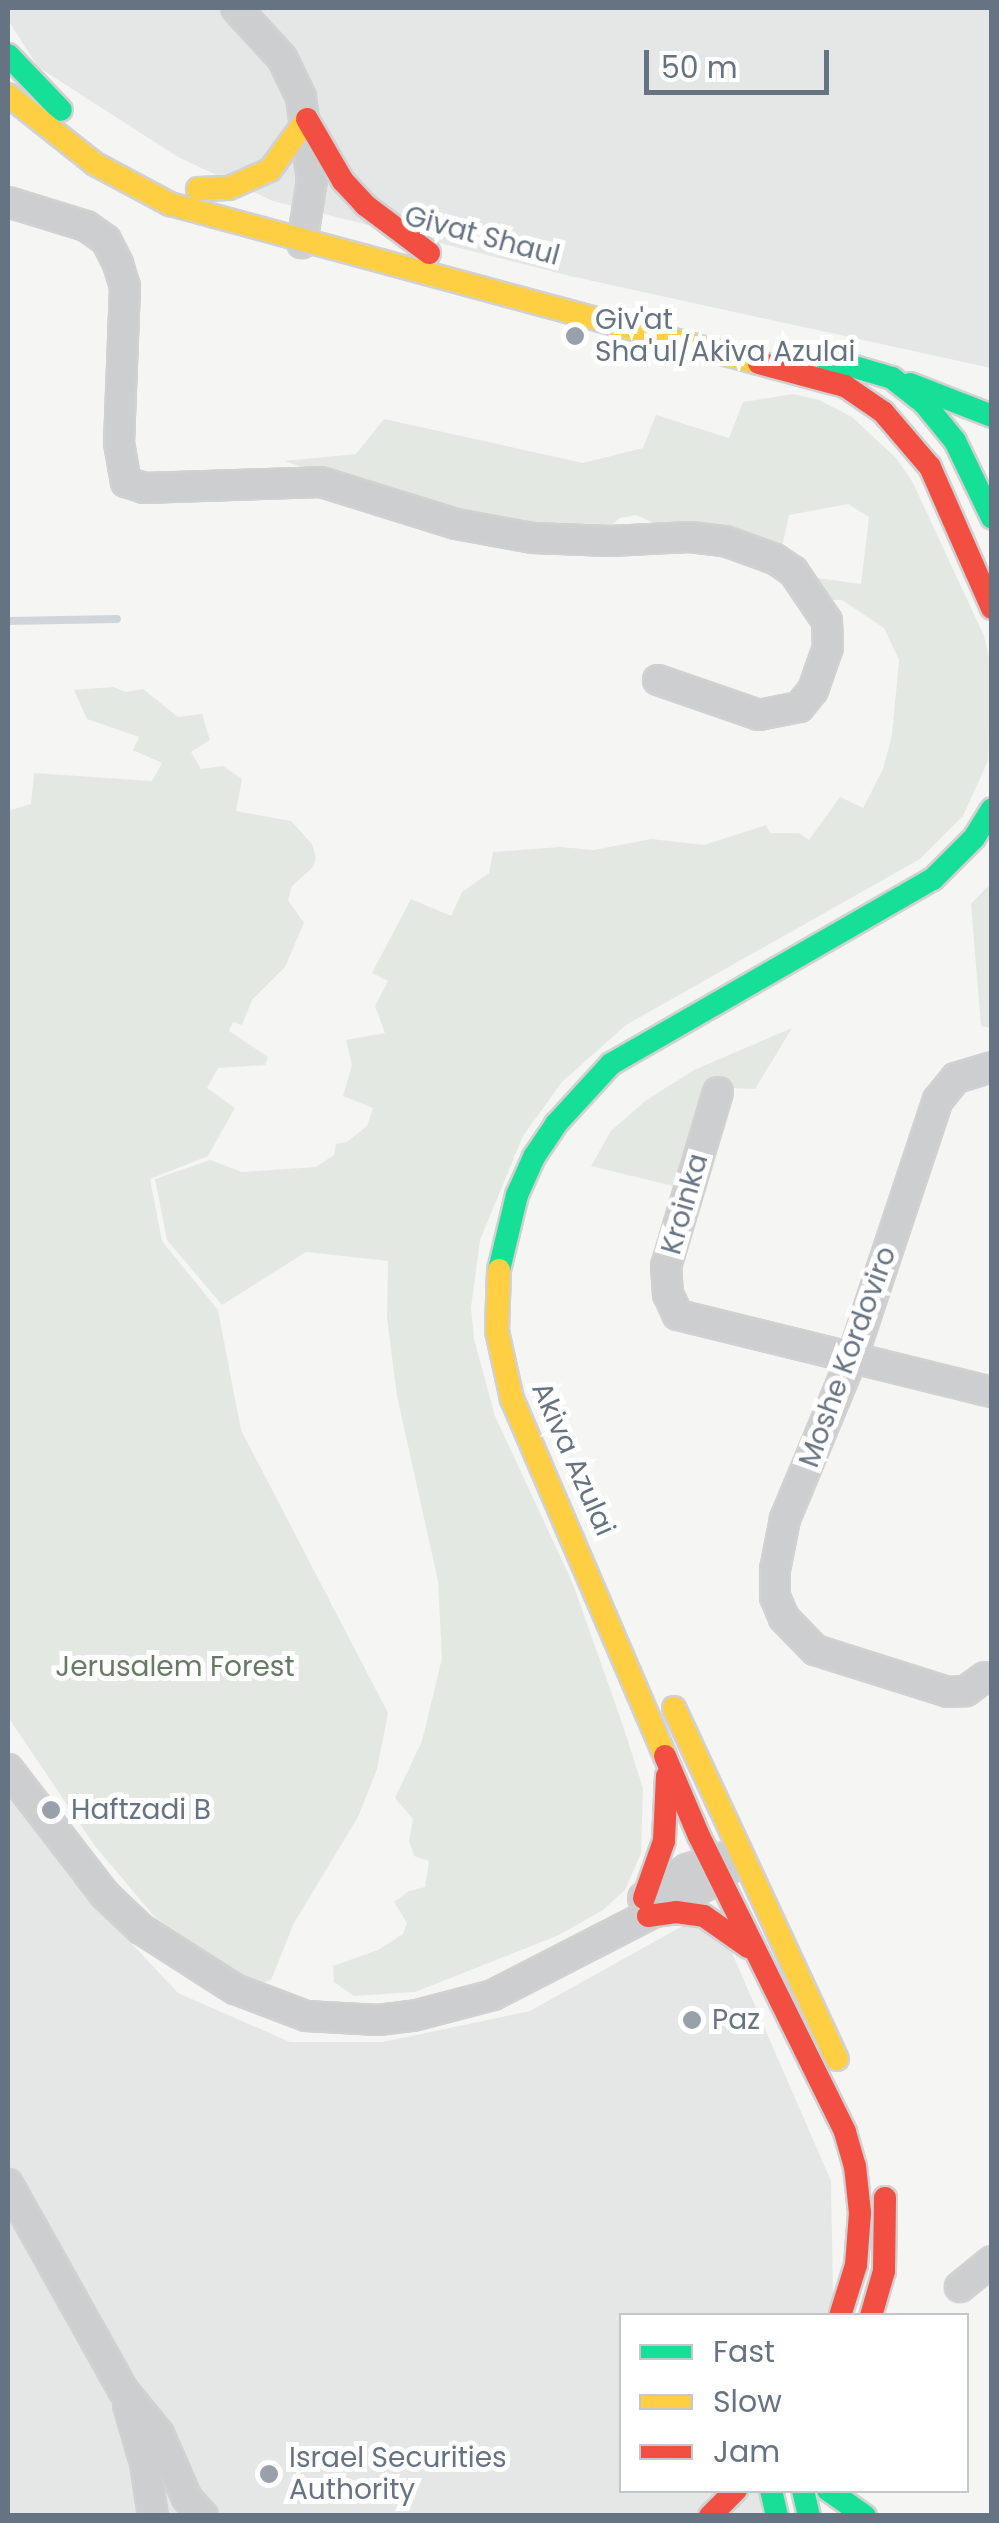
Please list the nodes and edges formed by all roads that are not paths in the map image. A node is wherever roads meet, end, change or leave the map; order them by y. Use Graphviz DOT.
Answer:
graph roads {
  1 [pos="236,8"];
  2 [pos="8,55"];
  3 [pos="8,94"];
  4 [pos="306,118"];
  5 [pos="198,189"];
  6 [pos="8,202"];
  7 [pos="305,232"];
  8 [pos="429,253"];
  9 [pos="892,378"];
  10 [pos="992,416"];
  11 [pos="992,435"];
  12 [pos="961,451"];
  13 [pos="992,458"];
  14 [pos="930,466"];
  15 [pos="992,518"];
  16 [pos="992,608"];
  17 [pos="658,680"];
  18 [pos="992,809"];
  19 [pos="992,852"];
  20 [pos="992,1067"];
  21 [pos="718,1092"];
  22 [pos="852,1358"];
  23 [pos="992,1392"];
  24 [pos="606,1558"];
  25 [pos="989,1670"];
  26 [pos="663,1682"];
  27 [pos="667,1757"];
  28 [pos="8,1769"];
  29 [pos="741,1854"];
  30 [pos="714,1868"];
  31 [pos="646,1907"];
  32 [pos="754,1953"];
  33 [pos="874,2146"];
  34 [pos="882,2174"];
  35 [pos="8,2184"];
  36 [pos="992,2261"];
  37 [pos="960,2287"];
  38 [pos="841,2313"];
  39 [pos="872,2313"];
  40 [pos="122,2390"];
  41 [pos="733,2493"];
  42 [pos="832,2493"];
  43 [pos="153,2516"];
  44 [pos="203,2516"];
  45 [pos="710,2516"];
  46 [pos="866,2516"];
  1 -- 4 [label="street"];
  2 -- 5 [label="street, Givat Shaul"];
  3 -- 7 [label="street, Givat Shaul"];
  4 -- 5 [label="street"];
  4 -- 7 [label="street"];
  4 -- 8 [label="street"];
  5 -- 7 [label="street, Givat Shaul"];
  6 -- 17 [label="street"];
  7 -- 8 [label="street, Givat Shaul"];
  7 -- 14 [label="street, Givat Shaul"];
  8 -- 9 [label="street, Givat Shaul"];
  9 -- 10 [label="street"];
  9 -- 12 [label="street, Givat Shaul"];
  11 -- 12 [label="street"];
  12 -- 13 [label="street"];
  12 -- 14 [label="street"];
  12 -- 15 [label="street"];
  14 -- 16 [label="street"];
  18 -- 27 [label="street, Akiva Azulai"];
  19 -- 24 [label="street, Akiva Azulai"];
  20 -- 22 [label="street, Moshe Kordoviro"];
  21 -- 22 [label="street, Kroinka"];
  22 -- 23 [label="street"];
  22 -- 25 [label="street, Moshe Kordoviro"];
  26 -- 29 [label="street"];
  27 -- 30 [label="street, Akiva Azulai"];
  27 -- 31 [label="street"];
  28 -- 31 [label="street"];
  29 -- 30 [label="street"];
  29 -- 33 [label="street"];
  30 -- 31 [label="street"];
  30 -- 32 [label="street, Akiva Azulai"];
  31 -- 32 [label="street"];
  32 -- 38 [label="street, Akiva Azulai"];
  34 -- 39 [label="street"];
  35 -- 40 [label="street"];
  36 -- 37 [label="street"];
  40 -- 43 [label="street"];
  40 -- 44 [label="street"];
  41 -- 45 [label="street"];
  42 -- 46 [label="street"];
}
